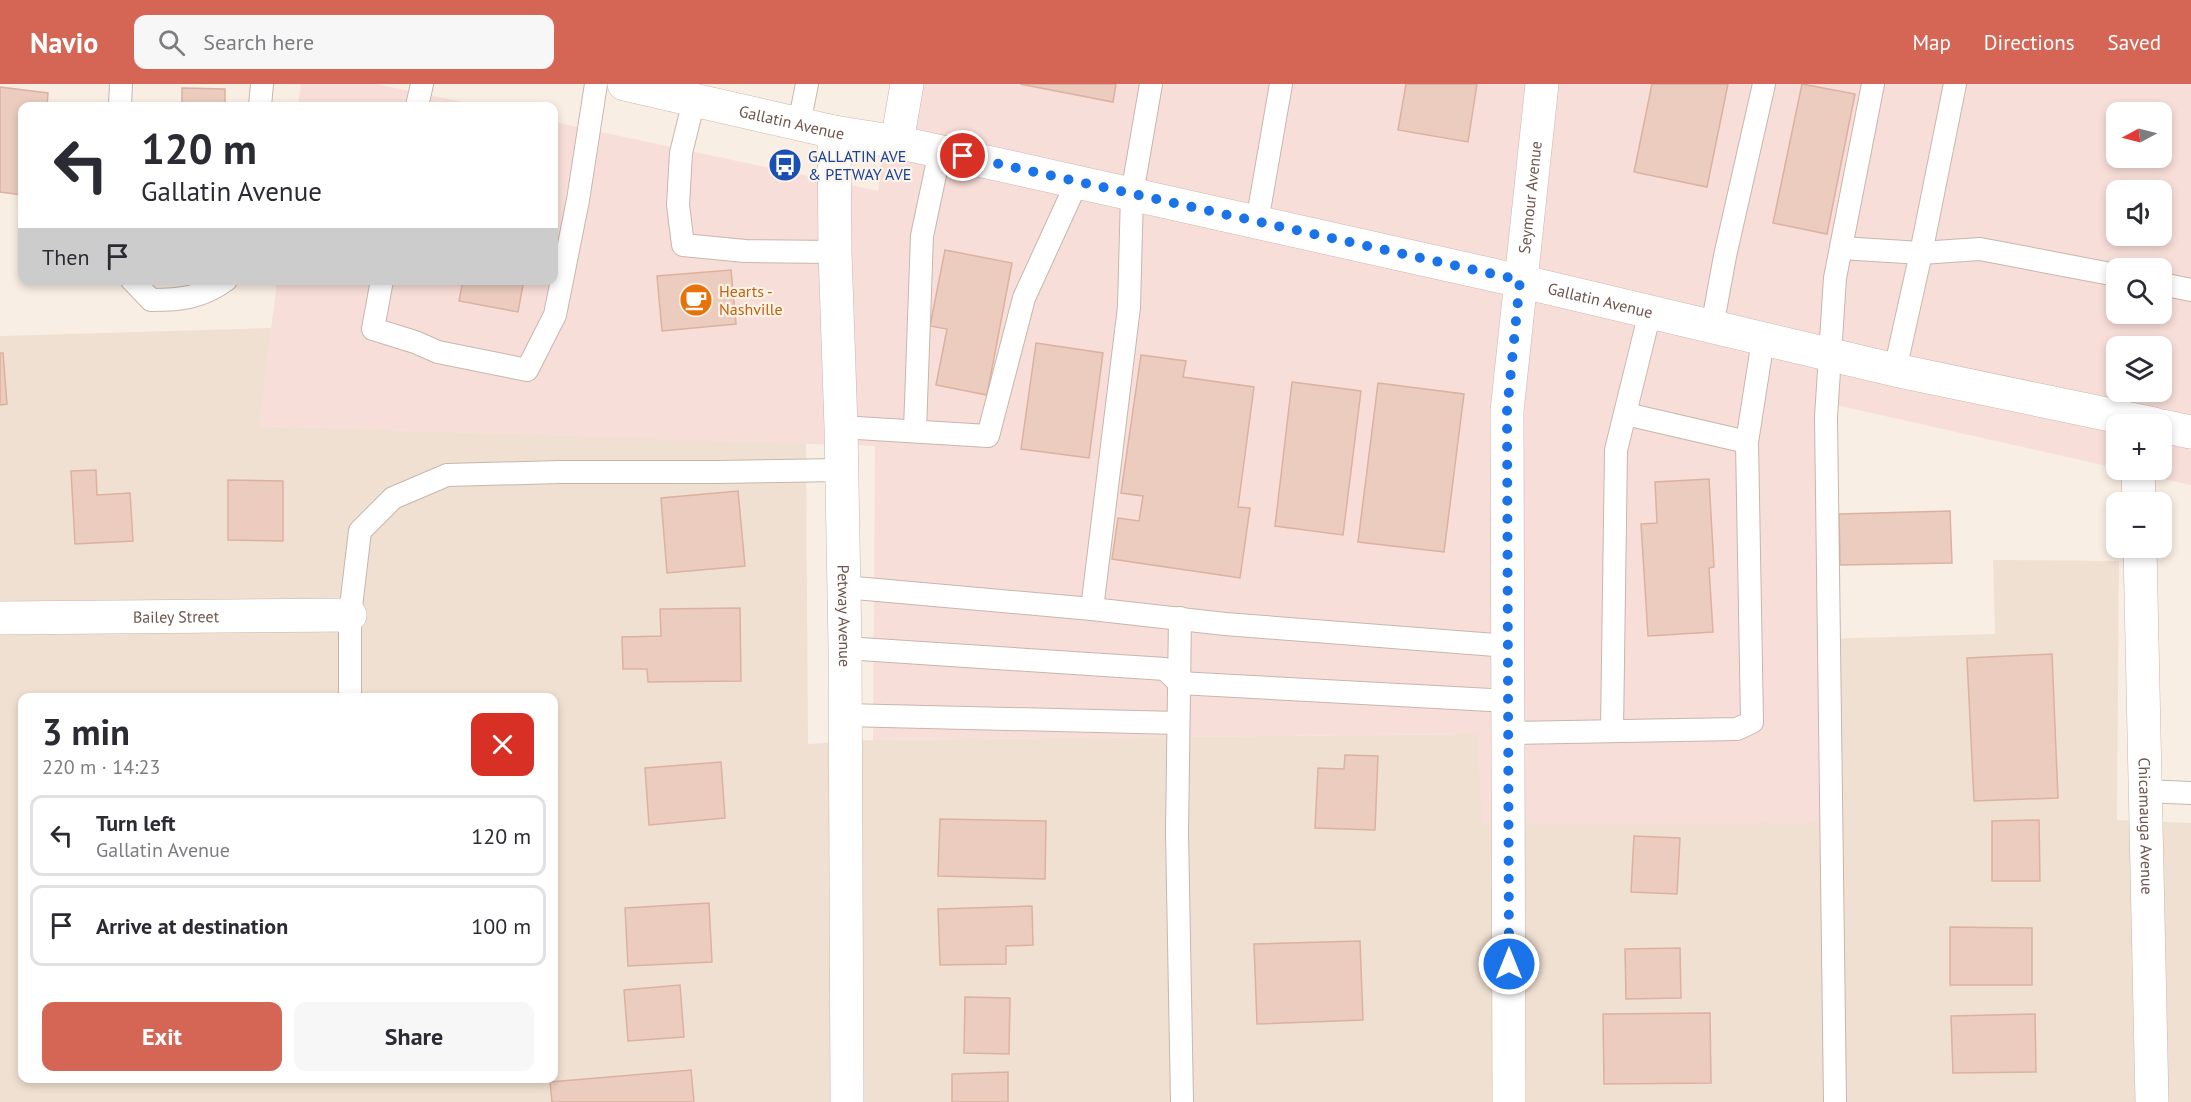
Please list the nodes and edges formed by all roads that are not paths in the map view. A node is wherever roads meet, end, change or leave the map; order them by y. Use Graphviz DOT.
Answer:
graph roads {
  1 [pos="121,84"];
  2 [pos="262,84"];
  3 [pos="422,84"];
  4 [pos="596,84"];
  5 [pos="624,84"];
  6 [pos="807,84"];
  7 [pos="907,84"];
  8 [pos="1151,84"];
  9 [pos="1281,84"];
  10 [pos="1542,84"];
  11 [pos="1764,84"];
  12 [pos="1873,84"];
  13 [pos="1955,84"];
  14 [pos="694,100"];
  15 [pos="120,102"];
  16 [pos="260,102"];
  17 [pos="418,102"];
  18 [pos="799,124"];
  19 [pos="834,132"];
  20 [pos="897,142"];
  21 [pos="940,151"];
  22 [pos="1077,182"];
  23 [pos="1132,194"];
  24 [pos="1257,222"];
  25 [pos="1841,248"];
  26 [pos="834,252"];
  27 [pos="1921,253"];
  28 [pos="2106,273"];
  29 [pos="1520,280"];
  30 [pos="137,285"];
  31 [pos="219,285"];
  32 [pos="381,285"];
  33 [pos="2172,286"];
  34 [pos="2191,290"];
  35 [pos="1650,312"];
  36 [pos="1712,327"];
  37 [pos="1763,340"];
  38 [pos="1829,353"];
  39 [pos="1895,370"];
  40 [pos="1626,414"];
  41 [pos="2106,415"];
  42 [pos="841,427"];
  43 [pos="2172,429"];
  44 [pos="915,430"];
  45 [pos="2191,432"];
  46 [pos="1747,442"];
  47 [pos="841,470"];
  48 [pos="2140,558"];
  49 [pos="844,586"];
  50 [pos="1092,609"];
  51 [pos="350,615"];
  52 [pos="0,618"];
  53 [pos="1180,618"];
  54 [pos="1508,646"];
  55 [pos="845,648"];
  56 [pos="1179,682"];
  57 [pos="350,693"];
  58 [pos="844,715"];
  59 [pos="1509,717"];
  60 [pos="1178,723"];
  61 [pos="1612,731"];
  62 [pos="2145,791"];
  63 [pos="2191,793"];
  64 [pos="847,1102"];
  65 [pos="1182,1102"];
  66 [pos="1509,1102"];
  67 [pos="1835,1102"];
  68 [pos="2152,1102"];
  1 -- 15 [label="lane"];
  2 -- 16 [label="lane"];
  3 -- 17 [label="lane"];
  4 -- 32 [label="lane"];
  5 -- 14 [label="street, Gallatin Avenue"];
  6 -- 18 [label="lane"];
  7 -- 20 [label="street"];
  8 -- 23 [label="lane"];
  9 -- 24 [label="lane"];
  10 -- 29 [label="street, Seymour Avenue"];
  11 -- 36 [label="lane"];
  12 -- 25 [label="lane"];
  13 -- 27 [label="lane"];
  14 -- 18 [label="street, Gallatin Avenue"];
  14 -- 26 [label="lane"];
  18 -- 19 [label="street, Gallatin Avenue"];
  19 -- 20 [label="street, Gallatin Avenue"];
  19 -- 26 [label="street, Petway Avenue"];
  20 -- 21 [label="street, Gallatin Avenue"];
  21 -- 22 [label="street, Gallatin Avenue"];
  21 -- 44 [label="lane"];
  22 -- 23 [label="street, Gallatin Avenue"];
  22 -- 44 [label="lane"];
  23 -- 24 [label="street, Gallatin Avenue"];
  23 -- 50 [label="lane"];
  24 -- 29 [label="street, Gallatin Avenue"];
  25 -- 27 [label="lane"];
  25 -- 38 [label="lane"];
  26 -- 42 [label="street, Petway Avenue"];
  27 -- 28 [label="lane"];
  27 -- 39 [label="lane"];
  29 -- 35 [label="street, Gallatin Avenue"];
  29 -- 54 [label="street, Seymour Avenue"];
  30 -- 31 [label="lane"];
  33 -- 34 [label="lane"];
  35 -- 36 [label="street, Gallatin Avenue"];
  35 -- 40 [label="lane"];
  36 -- 37 [label="street, Gallatin Avenue"];
  37 -- 38 [label="street, Gallatin Avenue"];
  37 -- 46 [label="lane"];
  38 -- 39 [label="street, Gallatin Avenue"];
  38 -- 67 [label="lane"];
  39 -- 41 [label="street, Gallatin Avenue"];
  40 -- 46 [label="lane"];
  40 -- 61 [label="lane"];
  42 -- 44 [label="lane"];
  42 -- 47 [label="street, Petway Avenue"];
  43 -- 45 [label="street, Gallatin Avenue"];
  46 -- 61 [label="lane"];
  47 -- 49 [label="street, Petway Avenue"];
  47 -- 51 [label="lane"];
  48 -- 62 [label="street, Chicamauga Avenue"];
  49 -- 50 [label="lane"];
  49 -- 55 [label="street, Petway Avenue"];
  50 -- 53 [label="lane"];
  51 -- 52 [label="street, Bailey Street"];
  51 -- 57 [label="lane"];
  53 -- 54 [label="lane"];
  53 -- 56 [label="lane"];
  54 -- 59 [label="street, Seymour Avenue"];
  55 -- 56 [label="lane"];
  55 -- 58 [label="street, Petway Avenue"];
  56 -- 59 [label="lane"];
  56 -- 60 [label="lane"];
  58 -- 60 [label="lane"];
  58 -- 64 [label="street, Petway Avenue"];
  59 -- 61 [label="lane"];
  59 -- 66 [label="street, Seymour Avenue"];
  60 -- 65 [label="lane"];
  62 -- 63 [label="lane"];
  62 -- 68 [label="street, Chicamauga Avenue"];
}
